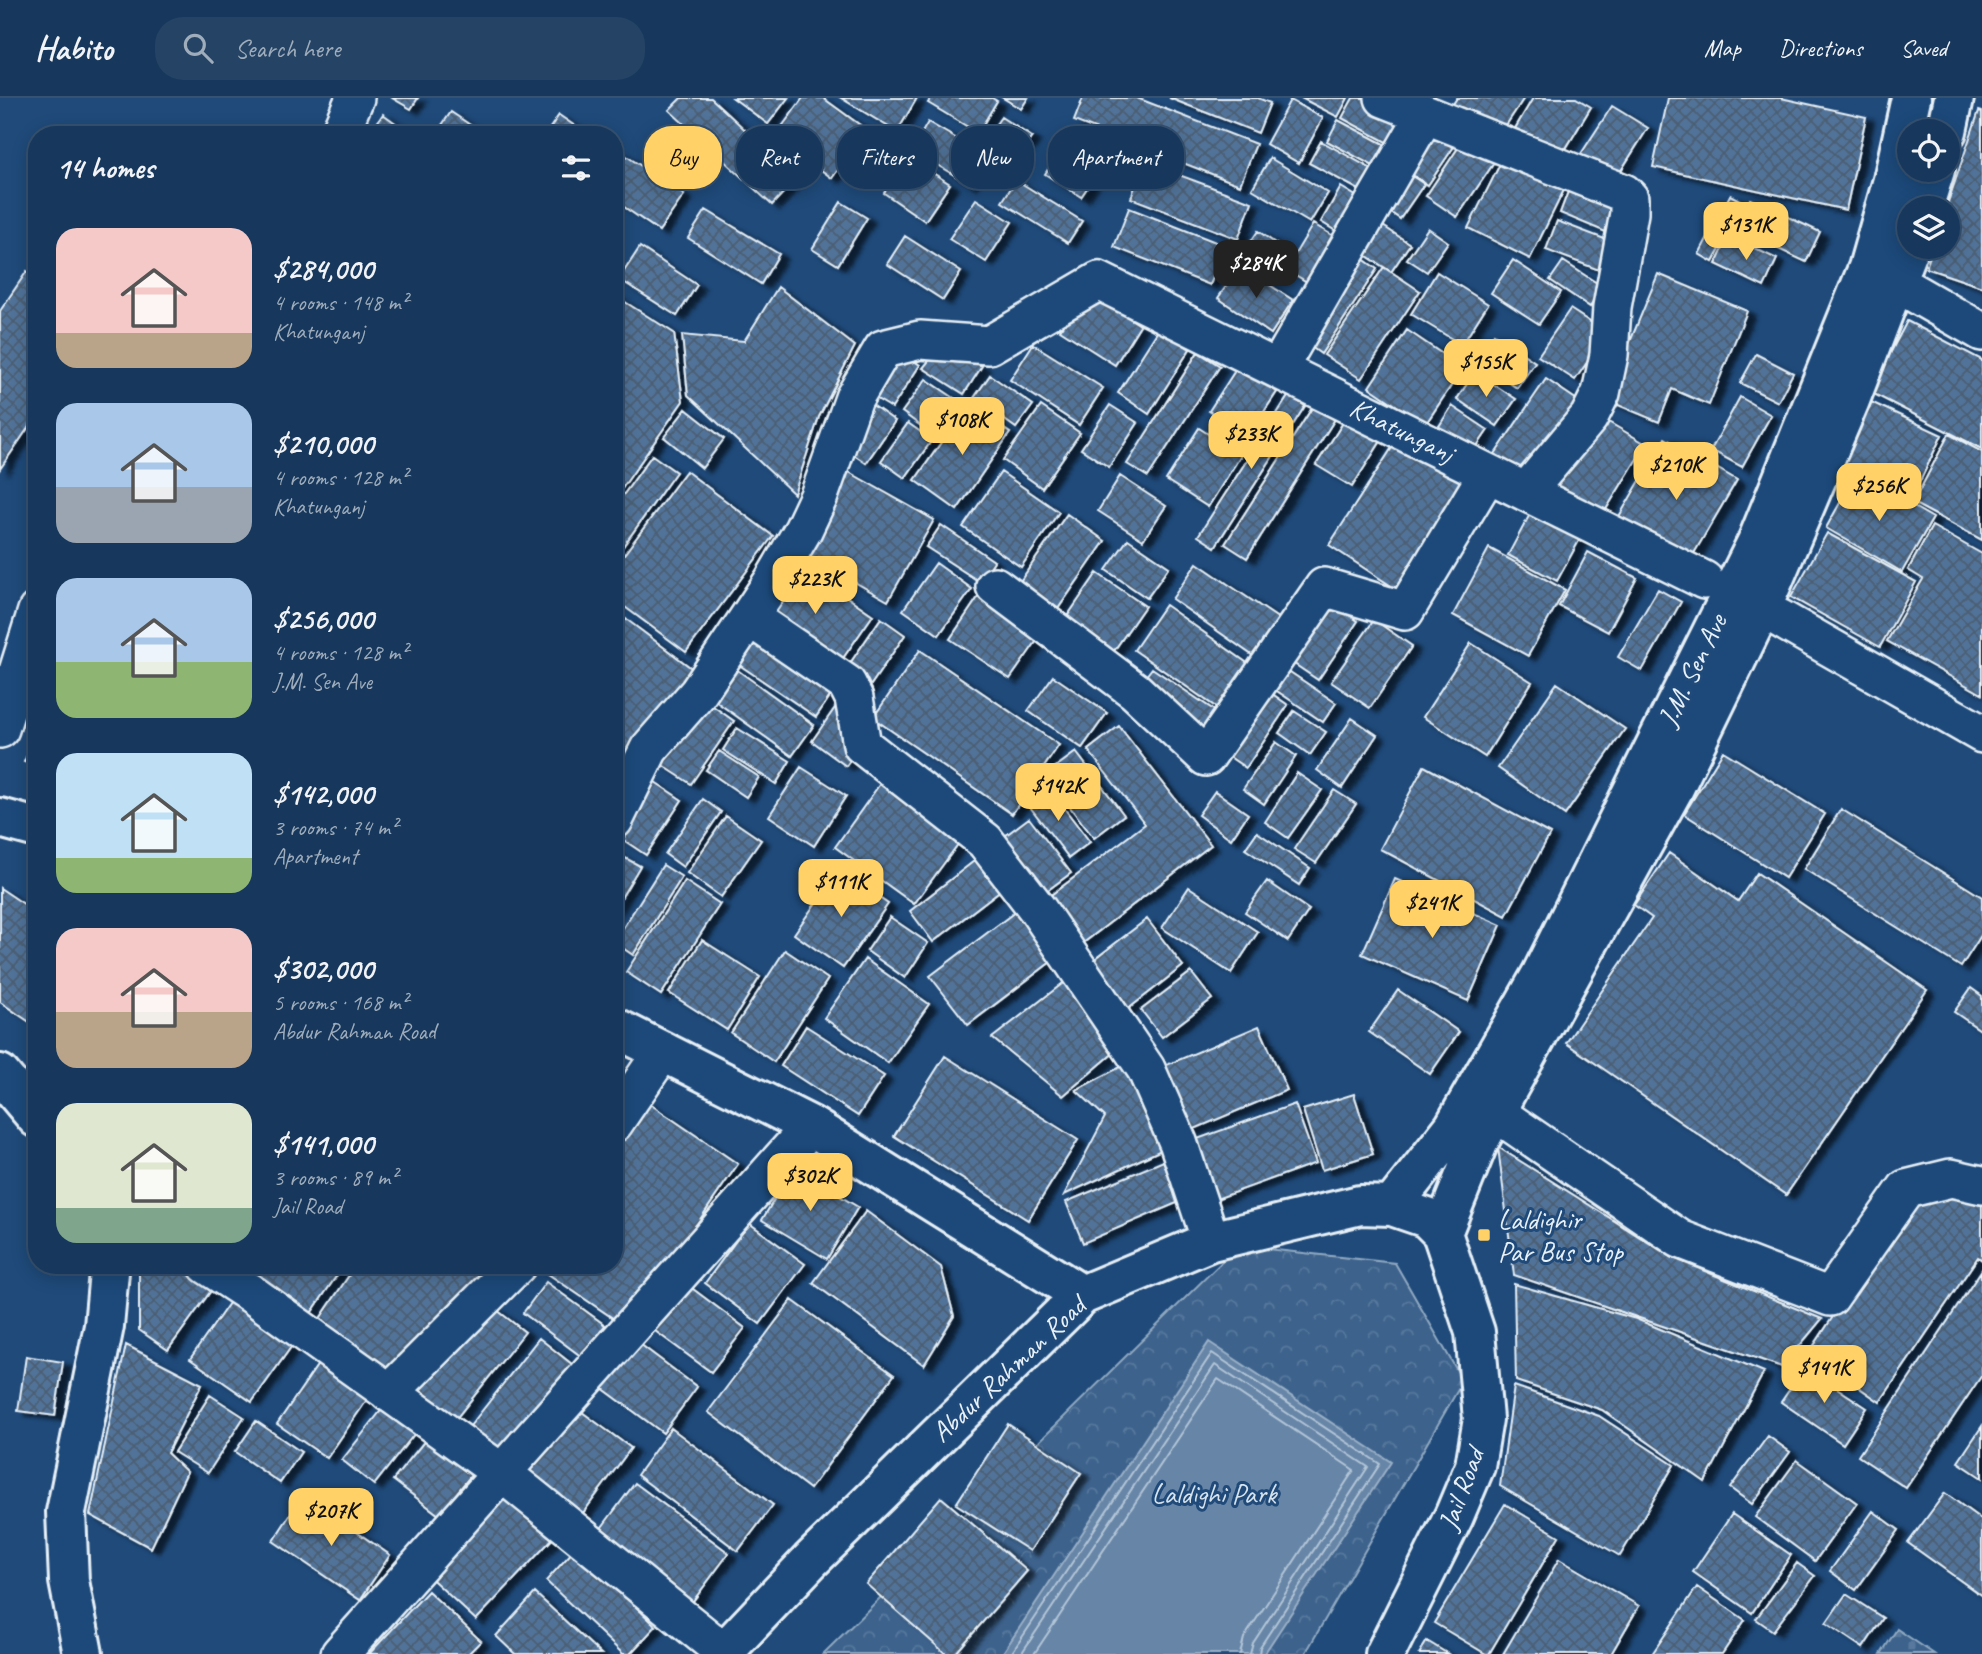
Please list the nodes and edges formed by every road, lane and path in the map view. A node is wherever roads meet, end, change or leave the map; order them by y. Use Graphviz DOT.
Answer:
graph roads {
  1 [pos="355,98"];
  2 [pos="1384,98"];
  3 [pos="1911,98"];
  4 [pos="1954,98"];
  5 [pos="1424,115"];
  6 [pos="1950,119"];
  7 [pos="343,126"];
  8 [pos="1904,259"];
  9 [pos="1895,285"];
  10 [pos="1982,332"];
  11 [pos="1278,369"];
  12 [pos="1488,473"];
  13 [pos="1525,492"];
  14 [pos="1704,580"];
  15 [pos="995,586"];
  16 [pos="749,617"];
  17 [pos="1779,618"];
  18 [pos="28,640"];
  19 [pos="0,729"];
  20 [pos="1982,734"];
  21 [pos="623,778"];
  22 [pos="0,818"];
  23 [pos="28,826"];
  24 [pos="623,1031"];
  25 [pos="663,1051"];
  26 [pos="0,1074"];
  27 [pos="28,1107"];
  28 [pos="623,1110"];
  29 [pos="1495,1112"];
  30 [pos="811,1126"];
  31 [pos="1982,1185"];
  32 [pos="1392,1206"];
  33 [pos="1442,1233"];
  34 [pos="1210,1241"];
  35 [pos="109,1274"];
  36 [pos="220,1274"];
  37 [pos="508,1274"];
  38 [pos="1082,1295"];
  39 [pos="389,1392"];
  40 [pos="502,1473"];
  41 [pos="723,1653"];
  42 [pos="83,1654"];
  43 [pos="340,1654"];
  44 [pos="1385,1654"];
  1 -- 7 [label="street"];
  2 -- 5 [label="street"];
  3 -- 32 [label="main road, J.M. Sen Ave"];
  4 -- 6 [label="main road"];
  5 -- 11 [label="street"];
  5 -- 13 [label="street"];
  8 -- 9 [label="main road, J.M. Sen Ave"];
  9 -- 10 [label="street"];
  9 -- 29 [label="main road, J.M. Sen Ave"];
  11 -- 12 [label="street, Khatunganj"];
  11 -- 16 [label="street, Khatunganj"];
  12 -- 13 [label="street, Khatunganj"];
  12 -- 15 [label="street"];
  13 -- 14 [label="street, Khatunganj"];
  16 -- 21 [label="street"];
  16 -- 34 [label="street"];
  17 -- 20 [label="street"];
  18 -- 19 [label="street"];
  22 -- 23 [label="main road"];
  24 -- 25 [label="main road"];
  25 -- 28 [label="street"];
  25 -- 30 [label="main road"];
  26 -- 27 [label="main road"];
  29 -- 31 [label="street"];
  29 -- 33 [label="main road, J.M. Sen Ave"];
  30 -- 38 [label="main road"];
  30 -- 40 [label="street"];
  32 -- 33 [label="main road, Abdur Rahman Road"];
  32 -- 34 [label="main road, Abdur Rahman Road"];
  33 -- 44 [label="main road, Jail Road"];
  34 -- 38 [label="main road, Abdur Rahman Road"];
  35 -- 42 [label="main road"];
  36 -- 39 [label="street"];
  37 -- 39 [label="street"];
  38 -- 41 [label="main road, Abdur Rahman Road"];
  39 -- 40 [label="street"];
  40 -- 41 [label="street"];
  40 -- 43 [label="street"];
}
